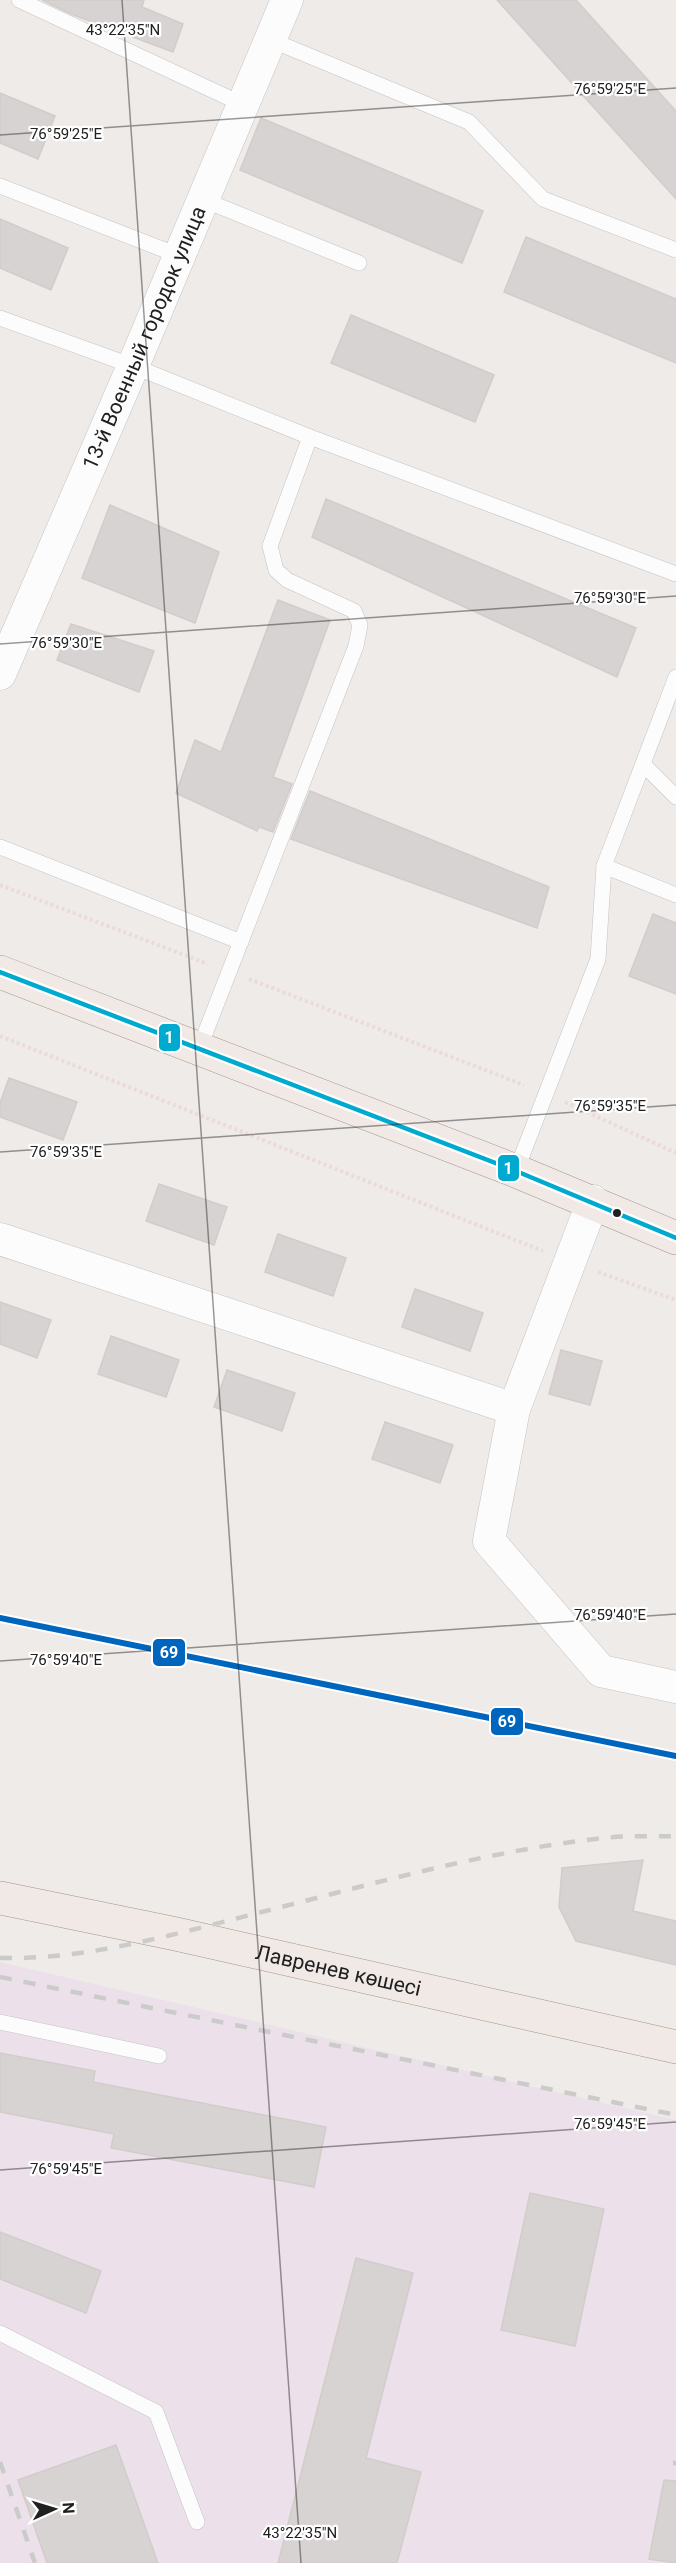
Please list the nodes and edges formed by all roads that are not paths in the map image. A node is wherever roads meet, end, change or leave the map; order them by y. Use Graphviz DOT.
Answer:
graph roads {
  1 [pos="19,0"];
  2 [pos="287,0"];
  3 [pos="271,40"];
  4 [pos="244,105"];
  5 [pos="0,186"];
  6 [pos="204,200"];
  7 [pos="676,250"];
  8 [pos="180,256"];
  9 [pos="359,263"];
  10 [pos="0,318"];
  11 [pos="133,366"];
  12 [pos="310,436"];
  13 [pos="676,574"];
  14 [pos="0,674"];
  15 [pos="676,677"];
  16 [pos="643,765"];
  17 [pos="676,797"];
  18 [pos="0,847"];
  19 [pos="604,866"];
  20 [pos="676,895"];
  21 [pos="241,942"];
  22 [pos="0,972"];
  23 [pos="199,1049"];
  24 [pos="516,1171"];
  25 [pos="593,1201"];
  26 [pos="676,1238"];
  27 [pos="0,1239"];
  28 [pos="513,1409"];
  29 [pos="676,1687"];
  30 [pos="0,1898"];
  31 [pos="0,2022"];
  32 [pos="676,2047"];
  33 [pos="159,2056"];
  34 [pos="0,2333"];
  35 [pos="197,2522"];
  1 -- 4 [label="lane"];
  2 -- 3 [label="street, 13-й Военный городок улица"];
  3 -- 4 [label="street, 13-й Военный городок улица"];
  3 -- 7 [label="lane"];
  4 -- 6 [label="street, 13-й Военный городок улица"];
  5 -- 8 [label="lane"];
  6 -- 8 [label="street, 13-й Военный городок улица"];
  6 -- 9 [label="lane"];
  8 -- 11 [label="street, 13-й Военный городок улица"];
  10 -- 11 [label="lane"];
  11 -- 12 [label="lane"];
  11 -- 14 [label="street, 13-й Военный городок улица"];
  12 -- 13 [label="lane"];
  12 -- 21 [label="lane"];
  15 -- 16 [label="lane"];
  16 -- 17 [label="lane"];
  16 -- 19 [label="lane"];
  18 -- 21 [label="lane"];
  19 -- 20 [label="lane"];
  19 -- 24 [label="lane"];
  21 -- 23 [label="lane"];
  22 -- 23 [label="main road"];
  23 -- 24 [label="main road"];
  24 -- 25 [label="main road"];
  25 -- 26 [label="main road"];
  25 -- 28 [label="street"];
  27 -- 28 [label="street"];
  28 -- 29 [label="street"];
  30 -- 32 [label="main road, Лавренев көшесі"];
  31 -- 33 [label="lane"];
  34 -- 35 [label="lane"];
}
